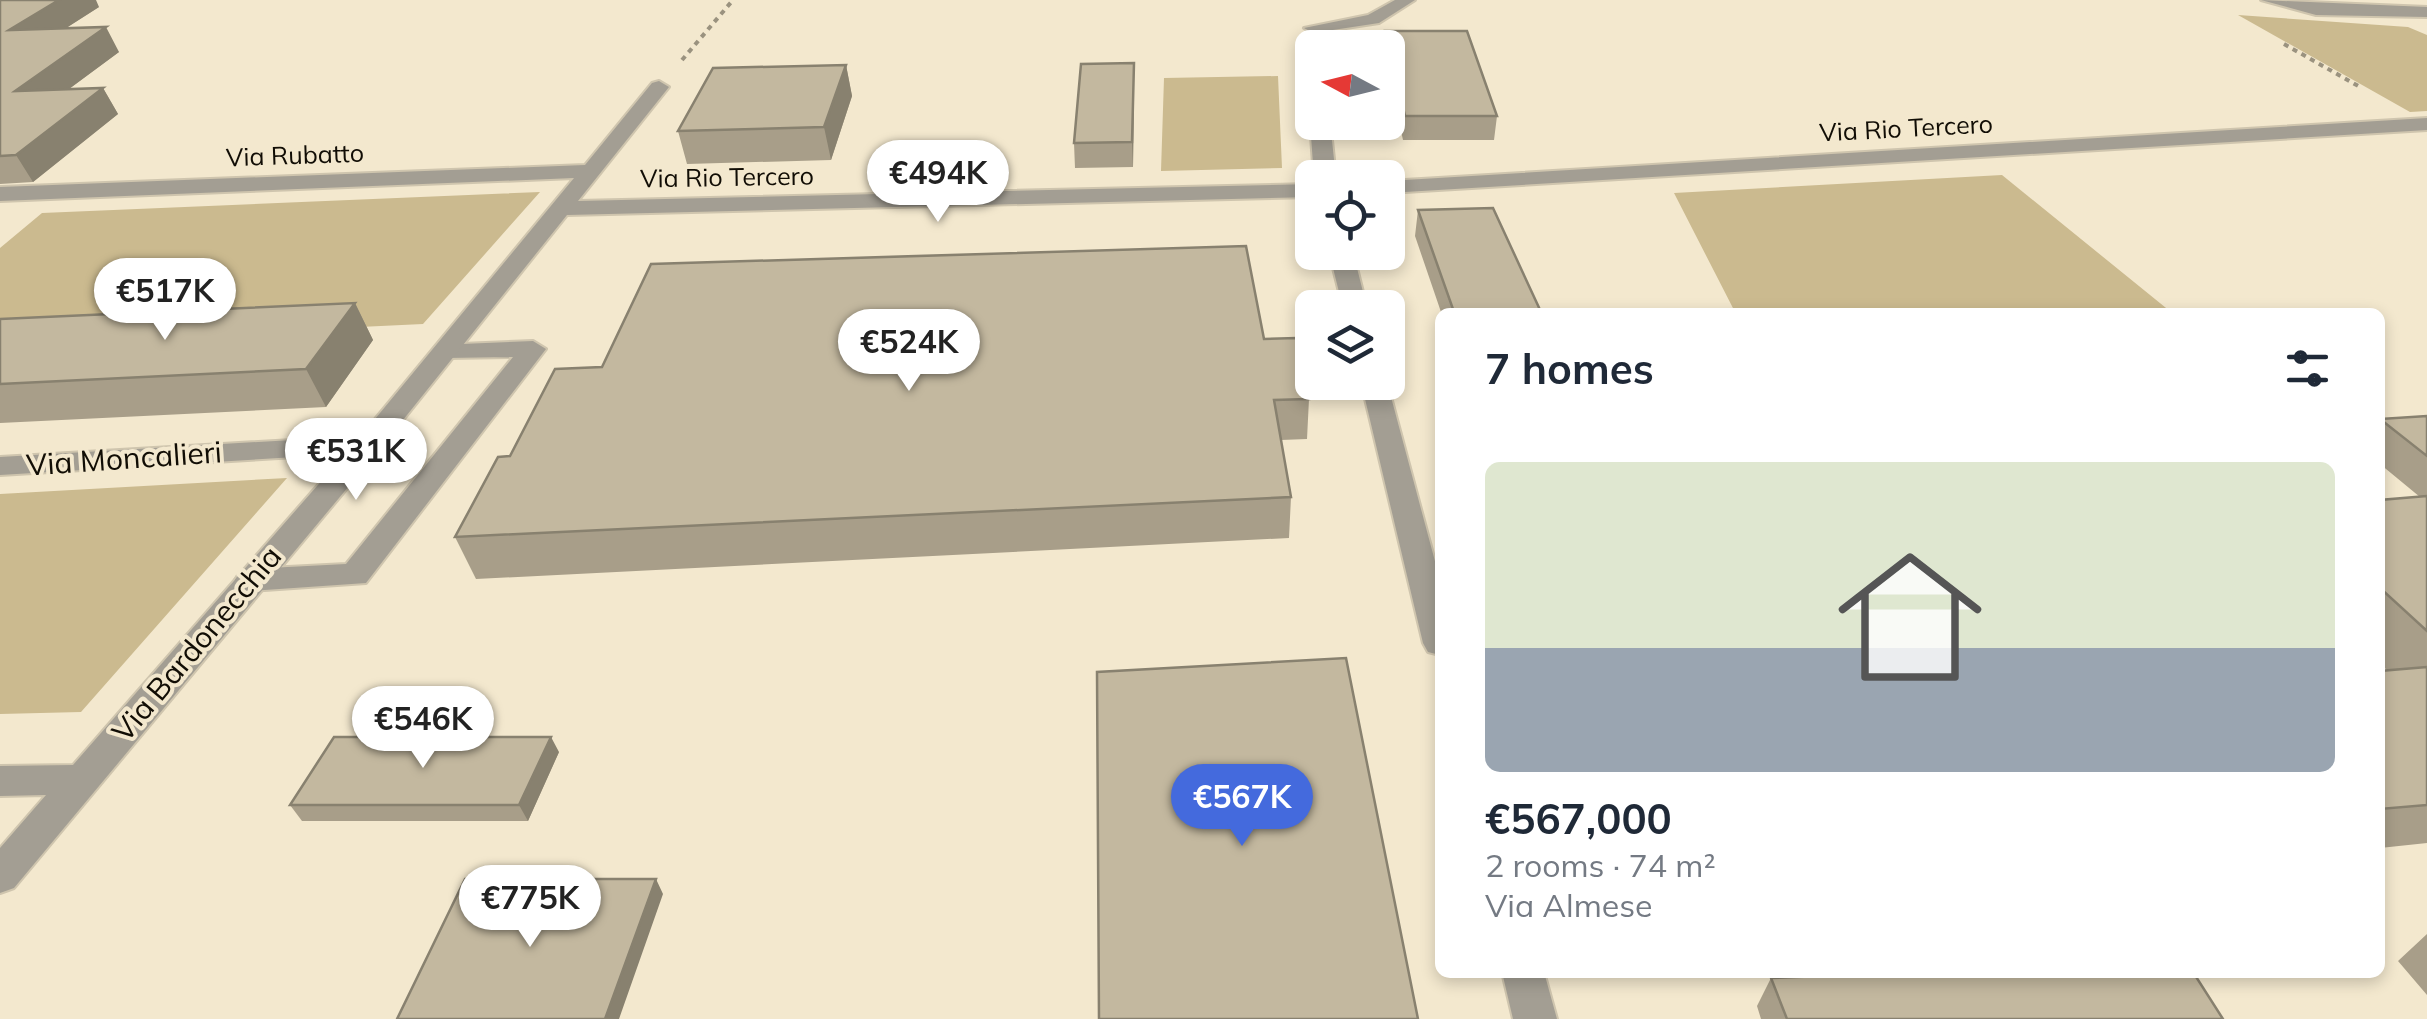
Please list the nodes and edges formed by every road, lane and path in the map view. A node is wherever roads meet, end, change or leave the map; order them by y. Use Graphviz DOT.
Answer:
graph roads {
  1 [pos="733,0"];
  2 [pos="1407,0"];
  3 [pos="2268,0"];
  4 [pos="2390,0"];
  5 [pos="2424,14"];
  6 [pos="1314,30"];
  7 [pos="2275,38"];
  8 [pos="659,87"];
  9 [pos="2376,95"];
  10 [pos="2427,124"];
  11 [pos="592,171"];
  12 [pos="1405,186"];
  13 [pos="1295,191"];
  14 [pos="0,194"];
  15 [pos="563,208"];
  16 [pos="446,350"];
  17 [pos="1379,400"];
  18 [pos="368,444"];
  19 [pos="0,466"];
  20 [pos="251,580"];
  21 [pos="1435,623"];
  22 [pos="81,780"];
  23 [pos="0,781"];
  24 [pos="0,876"];
  25 [pos="1525,978"];
  26 [pos="1535,1019"];
  1 -- 8 [label="path"];
  2 -- 6 [label="street"];
  3 -- 5 [label="street"];
  4 -- 5 [label="street"];
  7 -- 9 [label="path"];
  8 -- 11 [label="street, Via Bardonecchia"];
  10 -- 12 [label="street, Via Rio Tercero"];
  11 -- 14 [label="street, Via Rubatto"];
  11 -- 15 [label="street, Via Bardonecchia"];
  13 -- 15 [label="street, Via Rio Tercero"];
  15 -- 16 [label="street, Via Bardonecchia"];
  16 -- 18 [label="street, Via Bardonecchia"];
  16 -- 20 [label="street"];
  17 -- 21 [label="street"];
  18 -- 19 [label="street, Via Moncalieri"];
  18 -- 20 [label="street, Via Bardonecchia"];
  20 -- 22 [label="street, Via Bardonecchia"];
  22 -- 23 [label="street"];
  22 -- 24 [label="street, Via Bardonecchia"];
  25 -- 26 [label="street"];
}
